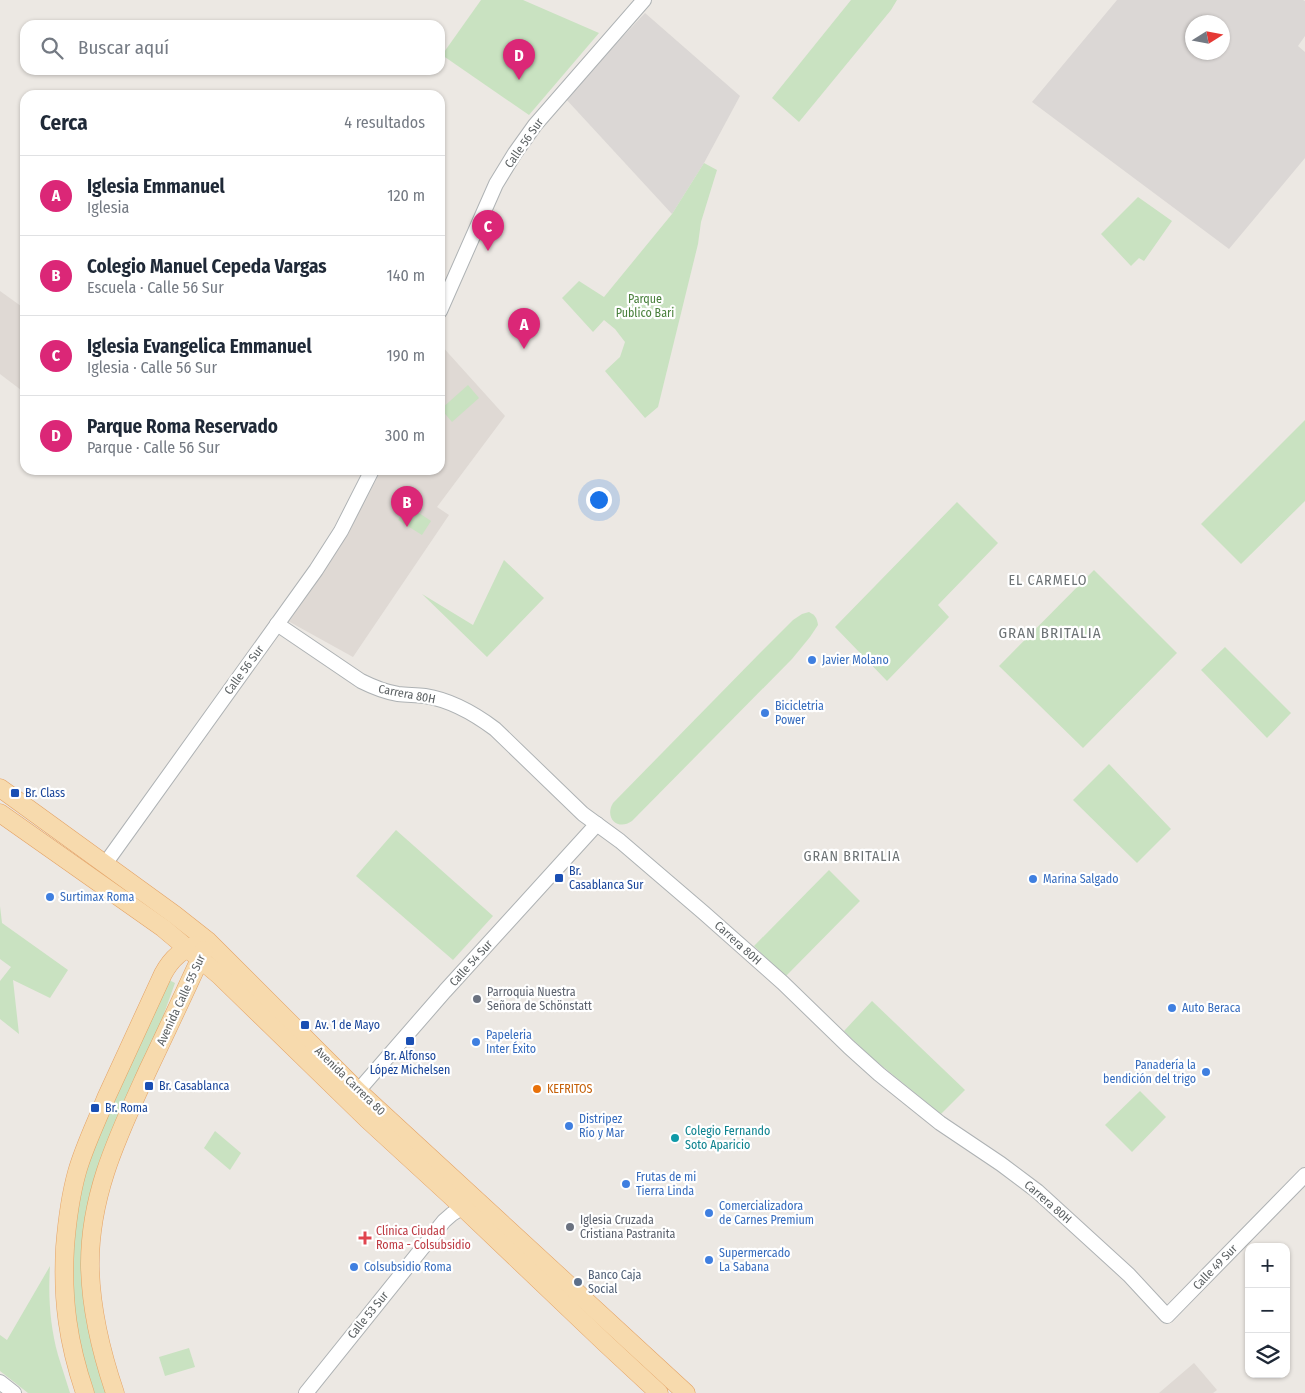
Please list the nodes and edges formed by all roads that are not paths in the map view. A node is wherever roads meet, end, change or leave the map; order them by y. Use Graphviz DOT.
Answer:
graph roads {
  1 [pos="644,0"];
  2 [pos="445,300"];
  3 [pos="370,475"];
  4 [pos="277,624"];
  5 [pos="0,788"];
  6 [pos="0,813"];
  7 [pos="597,824"];
  8 [pos="105,864"];
  9 [pos="162,928"];
  10 [pos="208,941"];
  11 [pos="193,953"];
  12 [pos="163,974"];
  13 [pos="356,1099"];
  14 [pos="1305,1175"];
  15 [pos="469,1203"];
  16 [pos="1167,1316"];
  17 [pos="0,1382"];
  18 [pos="679,1390"];
  19 [pos="14,1393"];
  20 [pos="85,1393"];
  21 [pos="115,1393"];
  22 [pos="306,1393"];
  23 [pos="659,1393"];
  1 -- 2 [label="street, Calle 56 Sur"];
  3 -- 4 [label="street, Calle 56 Sur"];
  4 -- 7 [label="street, Carrera 80H"];
  4 -- 8 [label="street, Calle 56 Sur"];
  5 -- 8 [label="main road, Avenida Carrera 80"];
  6 -- 9 [label="main road, Avenida Carrera 80"];
  7 -- 13 [label="street, Calle 54 Sur"];
  7 -- 16 [label="street, Carrera 80H"];
  8 -- 10 [label="main road, Avenida Carrera 80"];
  9 -- 11 [label="main road, Avenida Carrera 80"];
  9 -- 12 [label="main road"];
  10 -- 11 [label="main road, Avenida Calle 55 Sur"];
  10 -- 13 [label="main road, Avenida Carrera 80"];
  11 -- 12 [label="main road, Avenida Calle 55 Sur"];
  11 -- 13 [label="main road, Avenida Carrera 80"];
  11 -- 21 [label="main road, Avenida Calle 55 Sur"];
  12 -- 20 [label="main road, Avenida Calle 55 Sur"];
  13 -- 15 [label="main road, Avenida Carrera 80"];
  14 -- 16 [label="street, Calle 49 Sur"];
  15 -- 18 [label="main road, Avenida Carrera 80"];
  15 -- 22 [label="street, Calle 53 Sur"];
  15 -- 23 [label="main road, Avenida Carrera 80"];
  17 -- 19 [label="street"];
  18 -- 23 [label="main road"];
}
